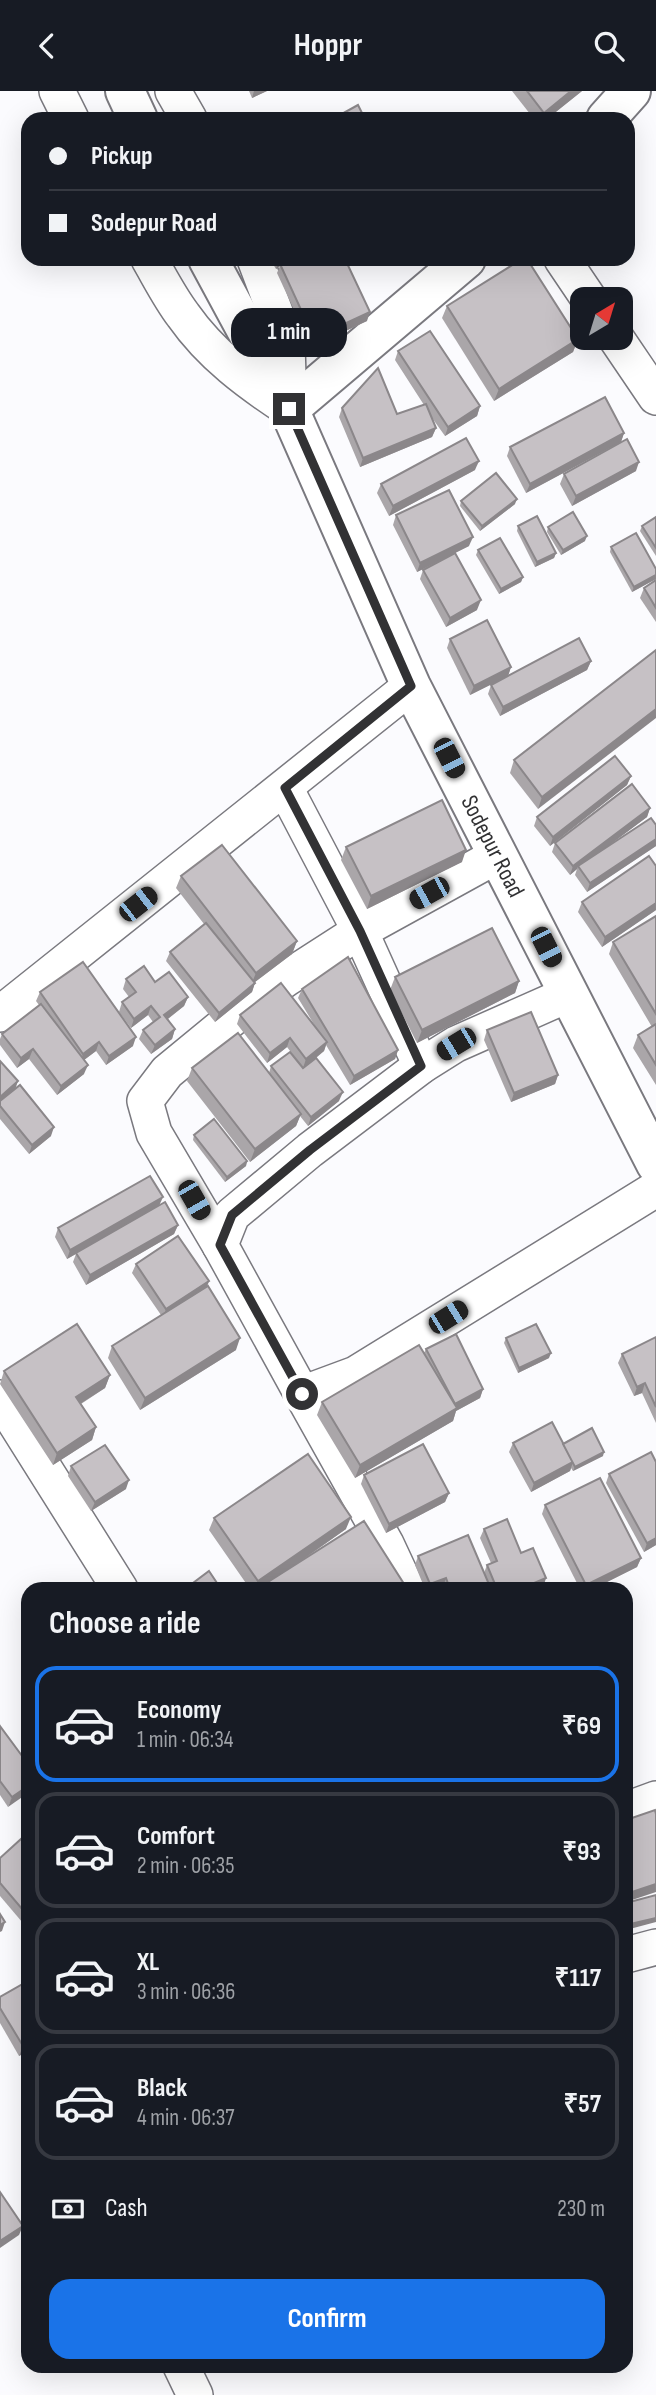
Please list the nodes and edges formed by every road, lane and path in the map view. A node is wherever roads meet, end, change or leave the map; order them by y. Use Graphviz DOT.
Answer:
graph roads {
  1 [pos="57,91"];
  2 [pos="125,91"];
  3 [pos="173,91"];
  4 [pos="631,91"];
  5 [pos="68,112"];
  6 [pos="135,112"];
  7 [pos="185,112"];
  8 [pos="612,112"];
  9 [pos="153,266"];
  10 [pos="212,266"];
  11 [pos="258,266"];
  12 [pos="458,266"];
  13 [pos="567,266"];
  14 [pos="581,287"];
  15 [pos="624,350"];
  16 [pos="656,397"];
  17 [pos="289,409"];
  18 [pos="411,686"];
  19 [pos="285,788"];
  20 [pos="498,855"];
  21 [pos="360,931"];
  22 [pos="569,994"];
  23 [pos="0,1014"];
  24 [pos="421,1066"];
  25 [pos="656,1164"];
  26 [pos="656,1189"];
  27 [pos="220,1245"];
  28 [pos="302,1394"];
  29 [pos="0,1398"];
  30 [pos="116,1582"];
  31 [pos="404,1582"];
  32 [pos="656,1799"];
  33 [pos="633,1807"];
  34 [pos="656,1947"];
  35 [pos="633,1953"];
  36 [pos="184,2373"];
  37 [pos="195,2395"];
  1 -- 5 [label="street"];
  2 -- 6 [label="main road"];
  3 -- 7 [label="street"];
  4 -- 8 [label="main road"];
  9 -- 17 [label="street"];
  10 -- 17 [label="main road, Sodepur Road"];
  11 -- 17 [label="street"];
  12 -- 17 [label="main road"];
  13 -- 14 [label="street"];
  15 -- 16 [label="street"];
  17 -- 18 [label="main road, Sodepur Road"];
  18 -- 19 [label="street"];
  18 -- 20 [label="main road, Sodepur Road"];
  19 -- 21 [label="street"];
  19 -- 23 [label="street"];
  20 -- 21 [label="street"];
  20 -- 22 [label="main road, Sodepur Road"];
  21 -- 24 [label="street"];
  21 -- 27 [label="street"];
  22 -- 24 [label="street"];
  22 -- 25 [label="main road, Sodepur Road"];
  24 -- 27 [label="street"];
  26 -- 28 [label="street"];
  27 -- 28 [label="street"];
  28 -- 31 [label="street"];
  29 -- 30 [label="street"];
  32 -- 33 [label="street"];
  34 -- 35 [label="street"];
  36 -- 37 [label="street"];
}
